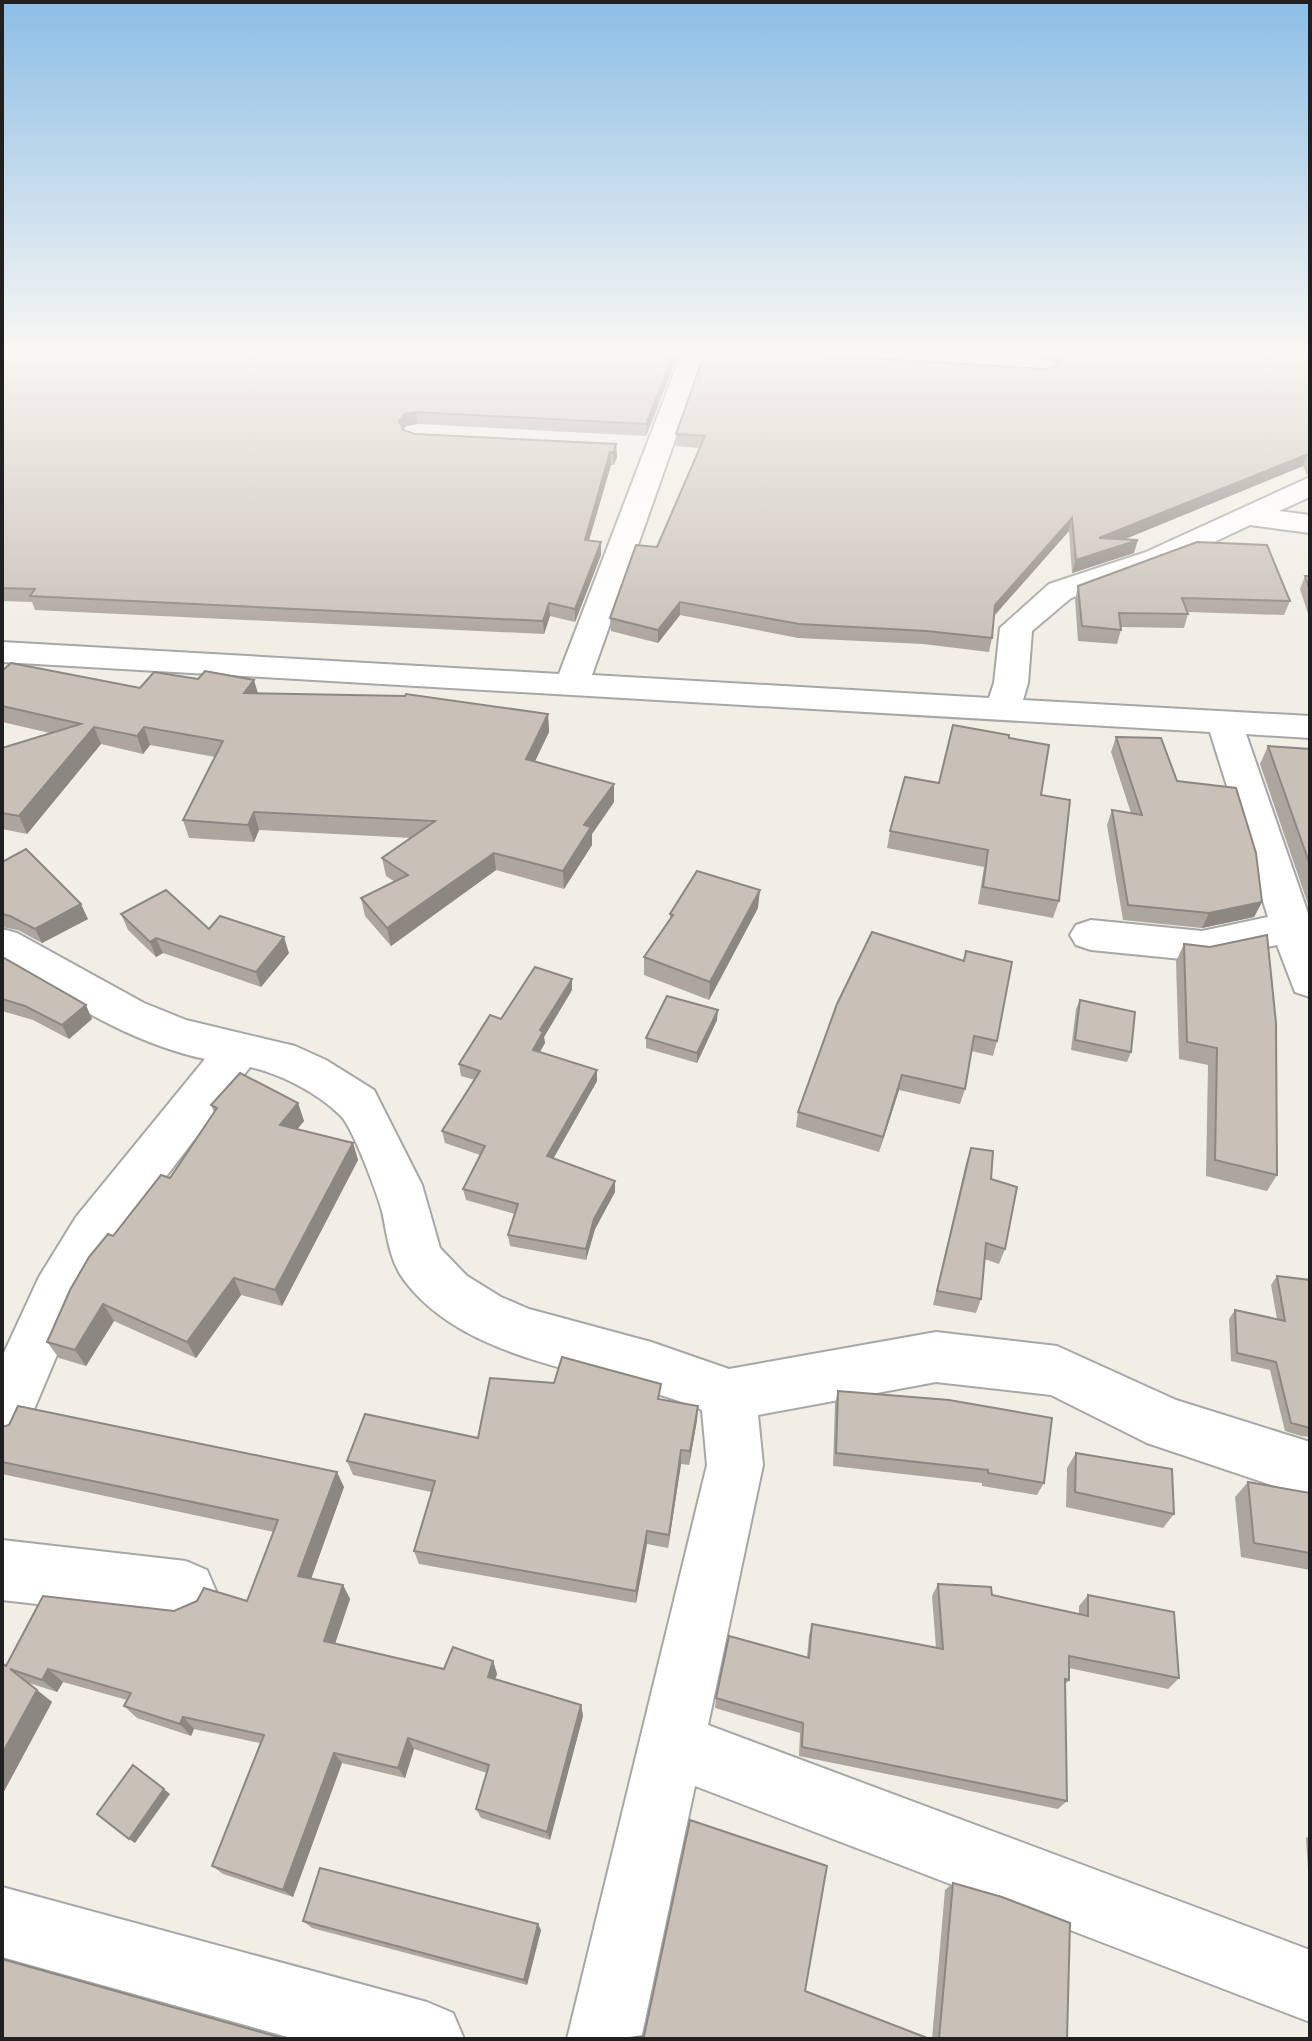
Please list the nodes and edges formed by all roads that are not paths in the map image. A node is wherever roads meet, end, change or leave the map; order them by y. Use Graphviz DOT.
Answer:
graph roads {
  1 [pos="655,450"];
  2 [pos="1310,486"];
  3 [pos="1245,516"];
  4 [pos="1310,524"];
  5 [pos="2,652"];
  6 [pos="572,683"];
  7 [pos="1002,710"];
  8 [pos="1225,724"];
  9 [pos="1310,727"];
  10 [pos="1292,926"];
  11 [pos="1091,935"];
  12 [pos="2,944"];
  13 [pos="1310,981"];
  14 [pos="239,1049"];
  15 [pos="728,1395"];
  16 [pos="2,1419"];
  17 [pos="1310,1470"];
  18 [pos="2,1570"];
  19 [pos="186,1591"];
  20 [pos="673,1745"];
  21 [pos="2,1922"];
  22 [pos="1310,1986"];
  23 [pos="427,2039"];
  24 [pos="604,2039"];
  1 -- 6 [label="street"];
  2 -- 3 [label="street"];
  3 -- 4 [label="street"];
  3 -- 7 [label="street"];
  5 -- 6 [label="street"];
  6 -- 7 [label="street"];
  7 -- 8 [label="street"];
  8 -- 9 [label="street"];
  8 -- 10 [label="street"];
  10 -- 11 [label="street"];
  10 -- 13 [label="street"];
  12 -- 14 [label="street"];
  14 -- 15 [label="street"];
  14 -- 16 [label="street"];
  15 -- 17 [label="street"];
  15 -- 20 [label="street"];
  18 -- 19 [label="street"];
  20 -- 22 [label="street"];
  20 -- 24 [label="street"];
  21 -- 23 [label="street"];
}
